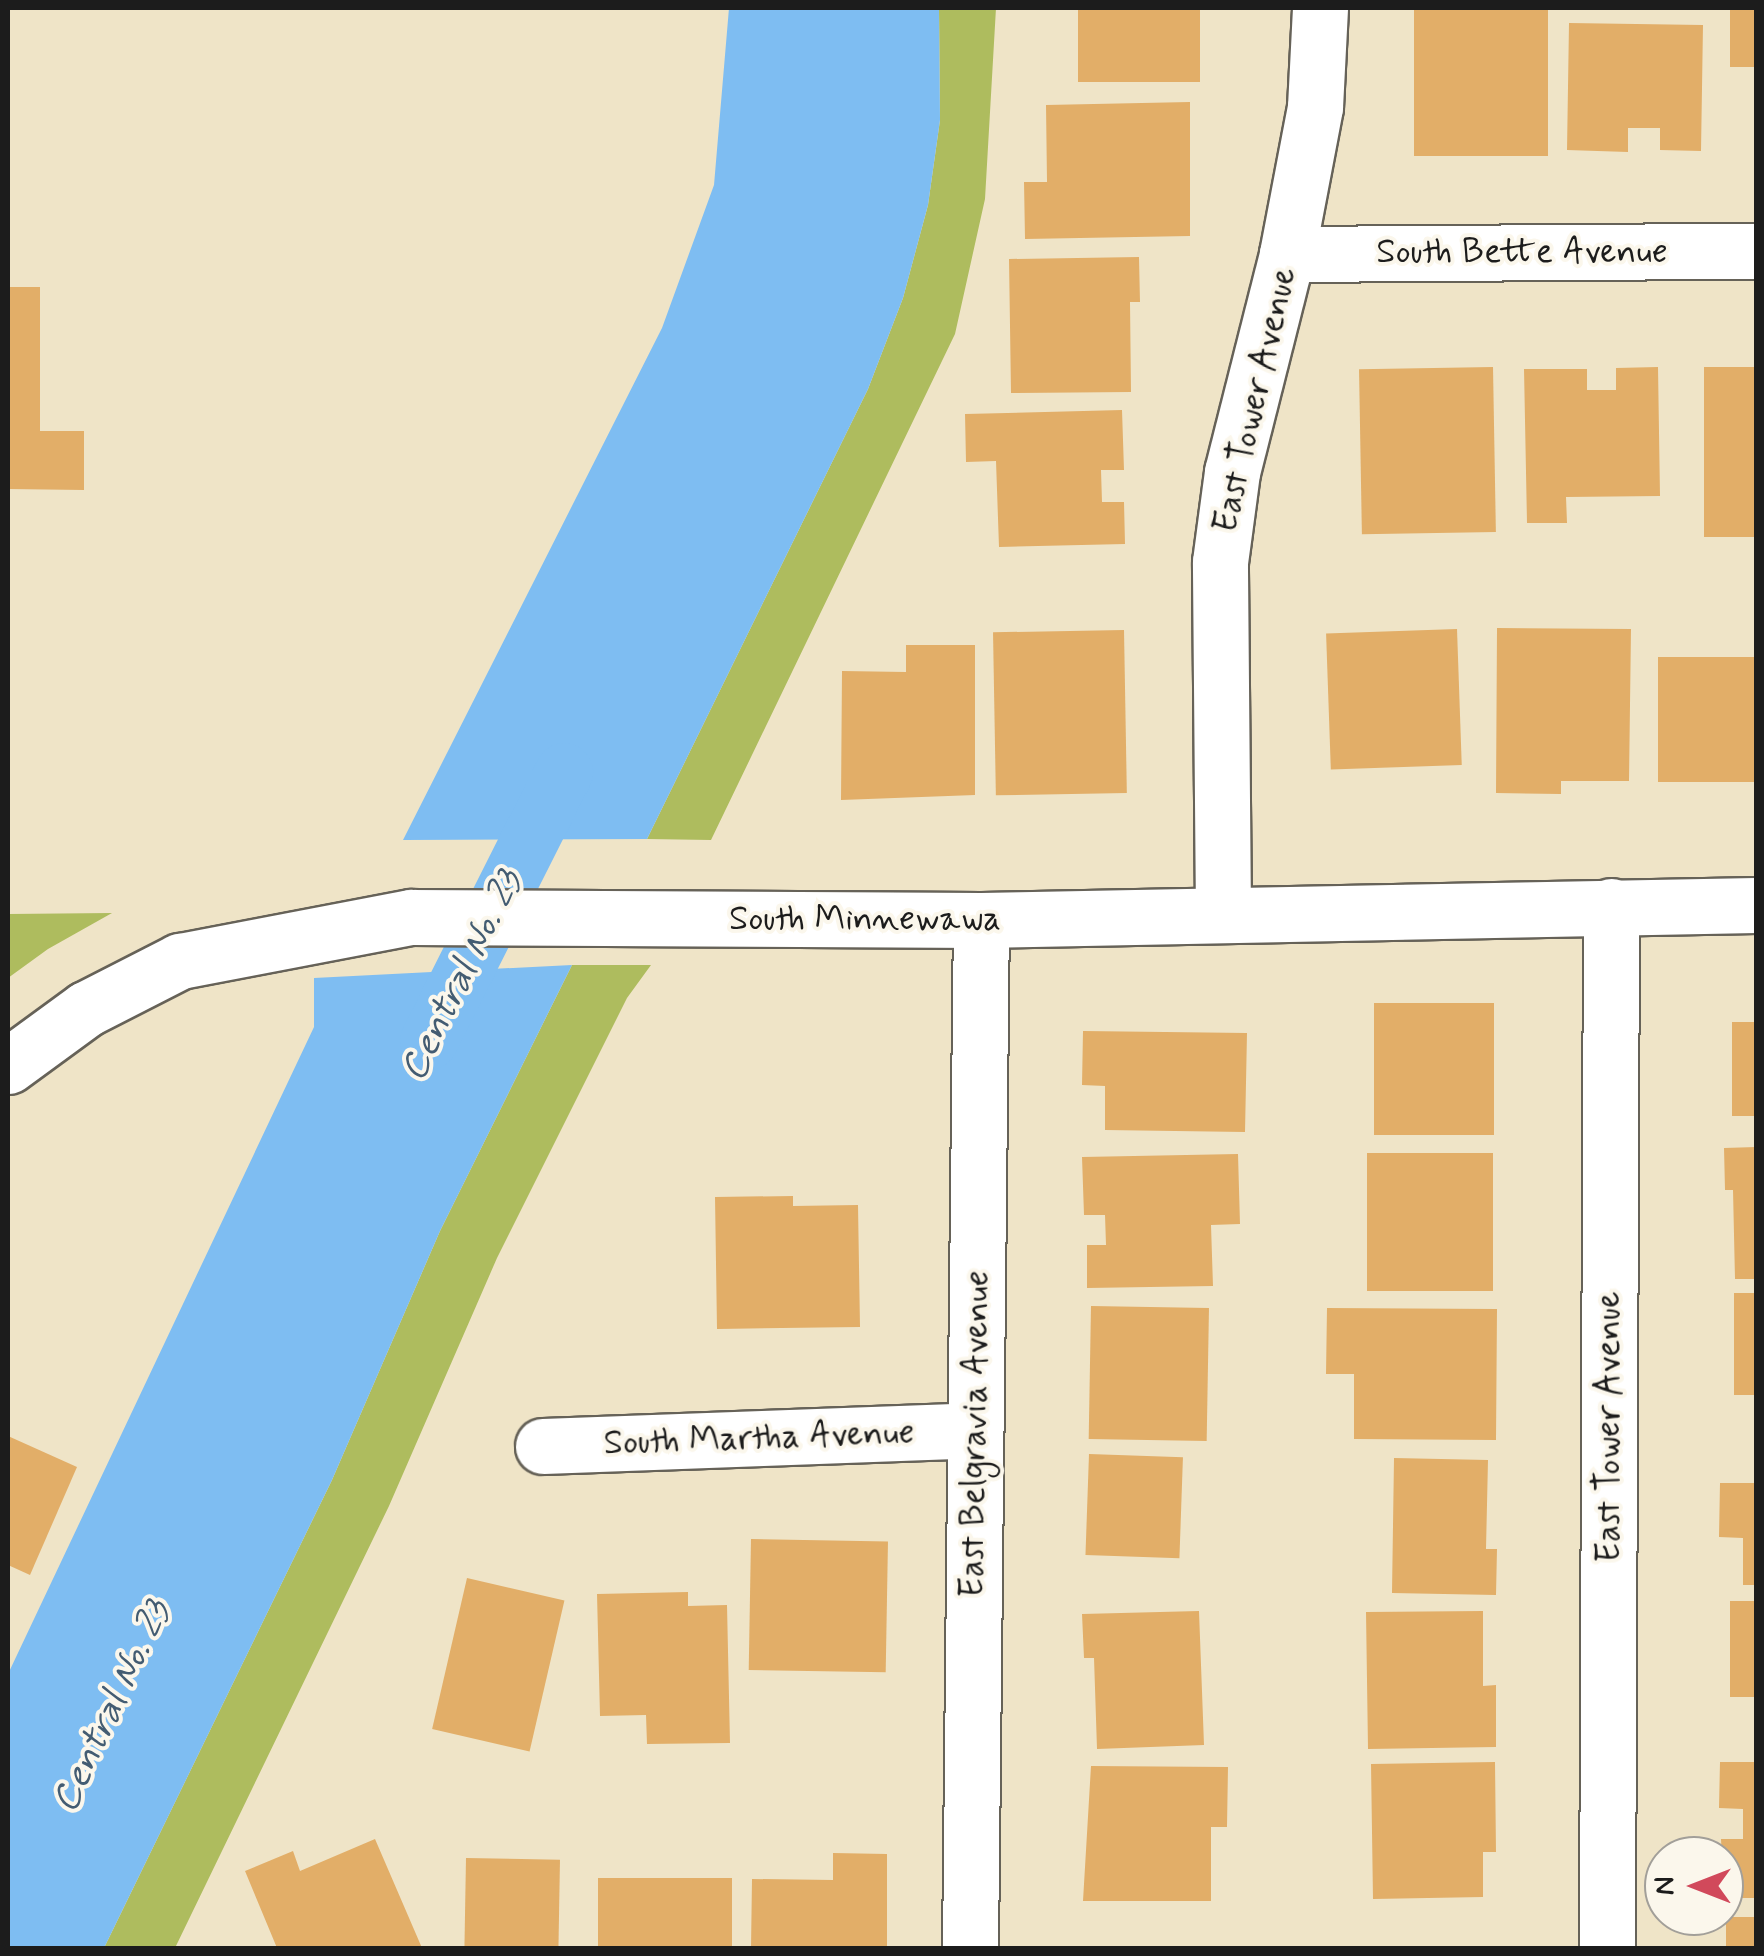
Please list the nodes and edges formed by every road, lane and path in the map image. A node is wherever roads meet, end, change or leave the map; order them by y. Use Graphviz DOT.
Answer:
graph roads {
  1 [pos="1320,8"];
  2 [pos="1756,251"];
  3 [pos="1288,254"];
  4 [pos="1756,905"];
  5 [pos="1611,906"];
  6 [pos="1224,914"];
  7 [pos="981,920"];
  8 [pos="8,1066"];
  9 [pos="976,1430"];
  10 [pos="543,1446"];
  11 [pos="970,1948"];
  12 [pos="1607,1948"];
  1 -- 3 [label="street, East Tower Avenue"];
  2 -- 3 [label="street, South Bette Avenue"];
  3 -- 6 [label="street, East Tower Avenue"];
  4 -- 5 [label="street, South Minnewawa"];
  5 -- 6 [label="street, South Minnewawa"];
  5 -- 12 [label="street, East Tower Avenue"];
  6 -- 7 [label="street, South Minnewawa"];
  7 -- 8 [label="street, South Minnewawa"];
  7 -- 9 [label="street, East Belgravia Avenue"];
  9 -- 10 [label="street, South Martha Avenue"];
  9 -- 11 [label="street, East Belgravia Avenue"];
}
